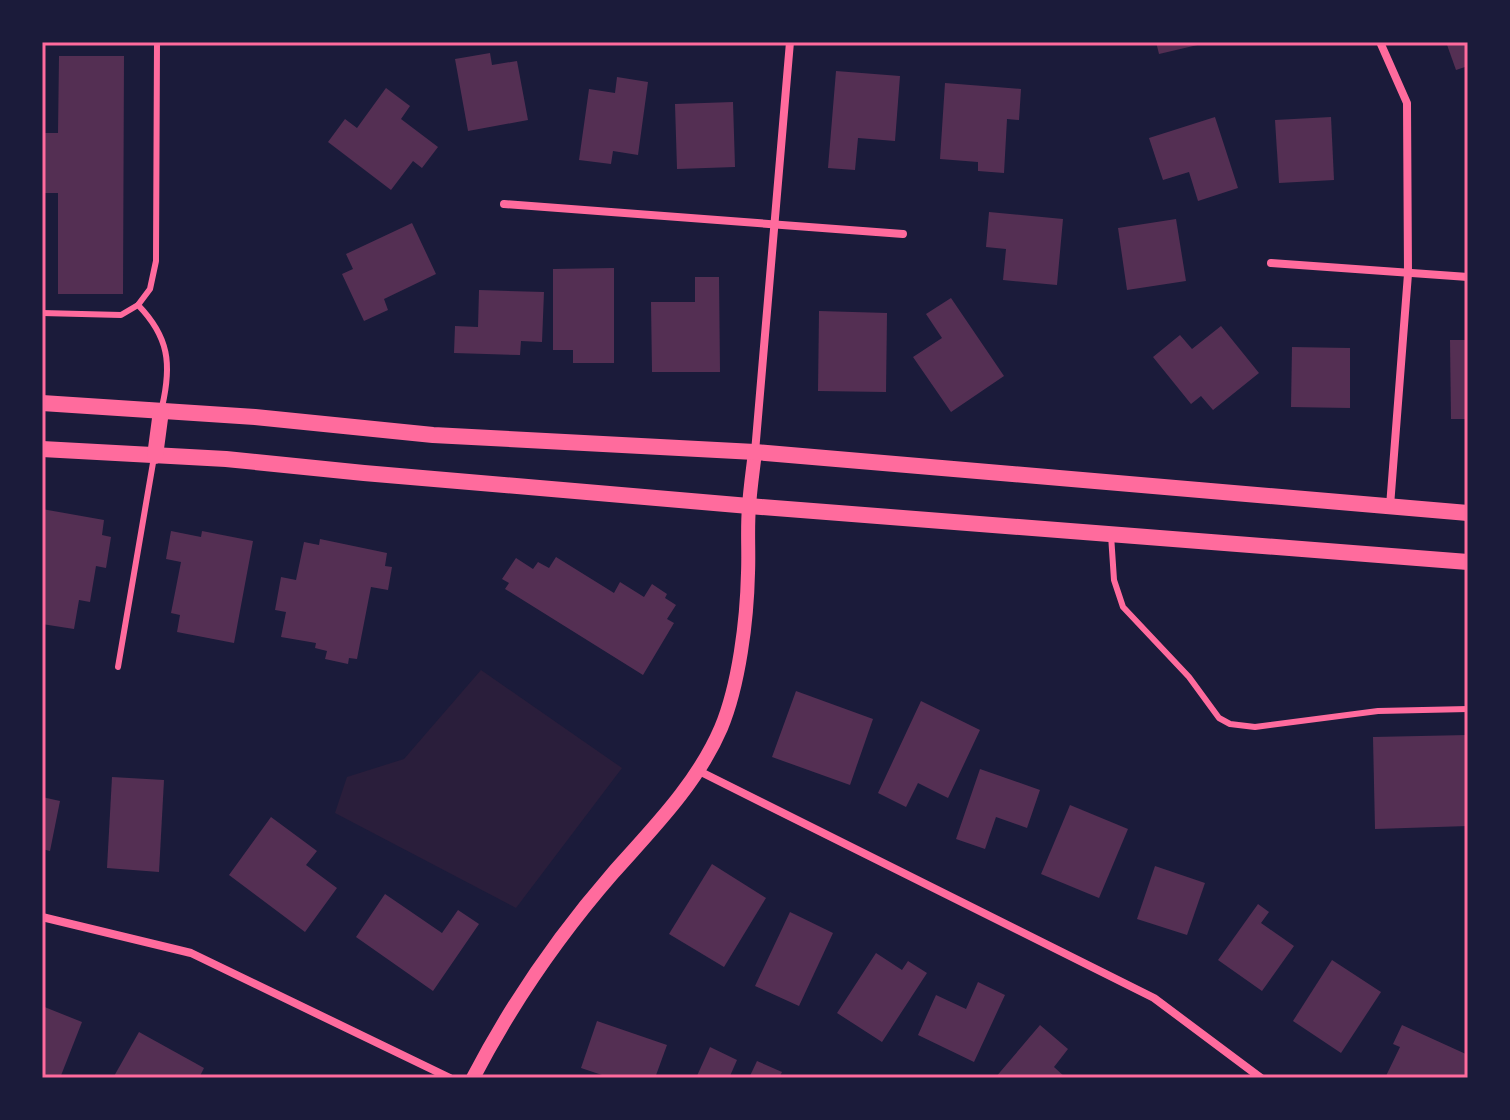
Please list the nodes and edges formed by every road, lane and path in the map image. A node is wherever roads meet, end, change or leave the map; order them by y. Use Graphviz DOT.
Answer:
graph roads {
  1 [pos="157,42"];
  2 [pos="790,42"];
  3 [pos="1380,42"];
  4 [pos="504,204"];
  5 [pos="776,223"];
  6 [pos="903,234"];
  7 [pos="1271,263"];
  8 [pos="1408,274"];
  9 [pos="1468,277"];
  10 [pos="138,305"];
  11 [pos="42,313"];
  12 [pos="42,403"];
  13 [pos="161,411"];
  14 [pos="42,449"];
  15 [pos="755,452"];
  16 [pos="155,456"];
  17 [pos="749,506"];
  18 [pos="1390,507"];
  19 [pos="1468,513"];
  20 [pos="1111,535"];
  21 [pos="1468,562"];
  22 [pos="118,667"];
  23 [pos="1468,709"];
  24 [pos="699,771"];
  25 [pos="42,917"];
  26 [pos="450,1078"];
  27 [pos="473,1078"];
  28 [pos="1261,1078"];
  1 -- 10 [label="lane"];
  2 -- 5 [label="street"];
  3 -- 8 [label="street"];
  4 -- 5 [label="street"];
  5 -- 6 [label="street"];
  5 -- 15 [label="street"];
  7 -- 8 [label="street"];
  8 -- 9 [label="street"];
  8 -- 18 [label="street"];
  10 -- 11 [label="lane"];
  10 -- 13 [label="lane"];
  12 -- 13 [label="main road"];
  13 -- 15 [label="main road"];
  13 -- 16 [label="main road"];
  14 -- 16 [label="main road"];
  15 -- 17 [label="street"];
  15 -- 18 [label="main road"];
  16 -- 17 [label="main road"];
  16 -- 22 [label="lane"];
  17 -- 20 [label="main road"];
  17 -- 24 [label="street"];
  18 -- 19 [label="main road"];
  20 -- 21 [label="main road"];
  20 -- 23 [label="lane"];
  24 -- 27 [label="street"];
  24 -- 28 [label="street"];
  25 -- 26 [label="street"];
}
